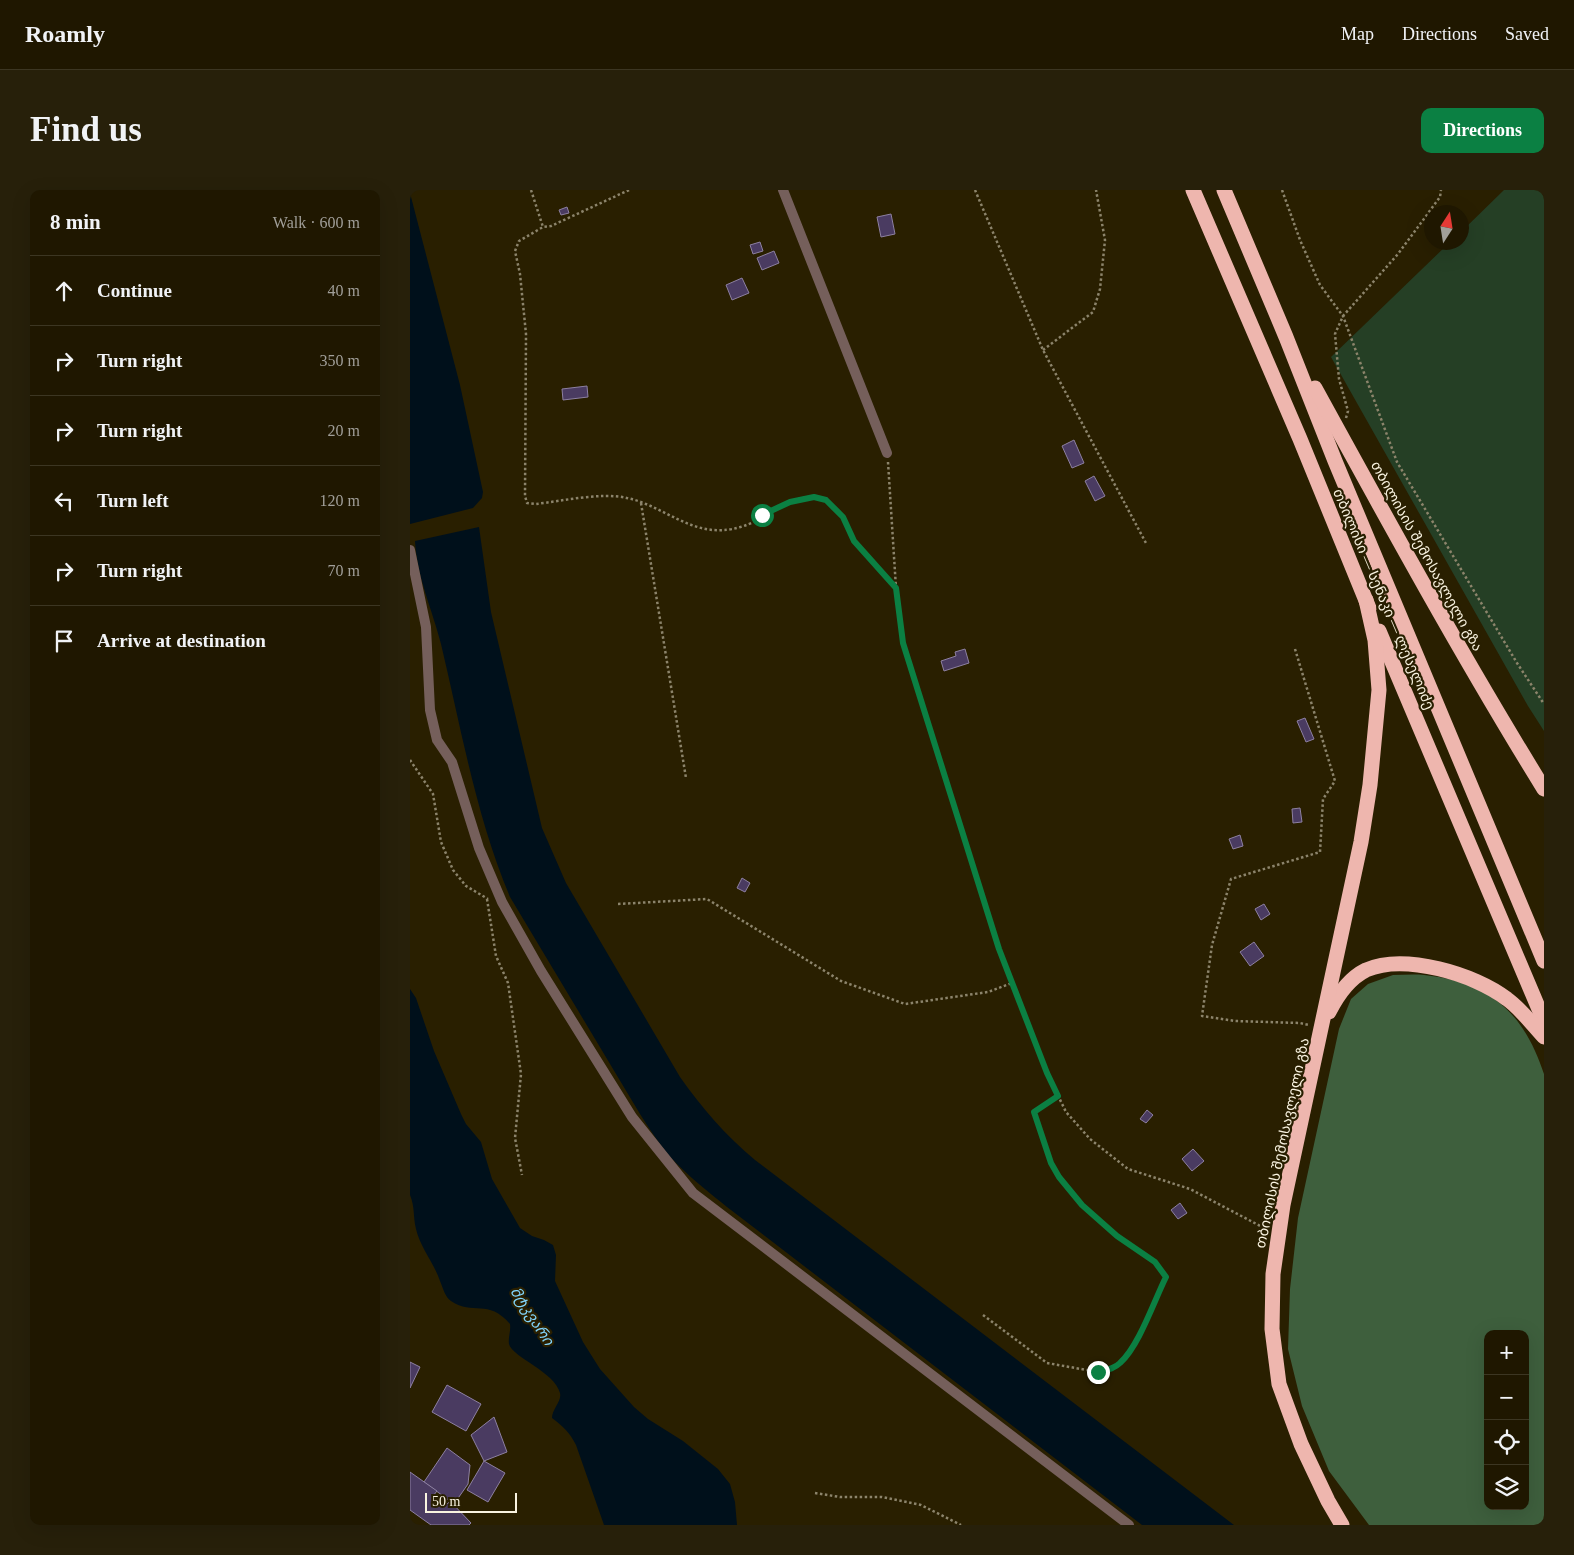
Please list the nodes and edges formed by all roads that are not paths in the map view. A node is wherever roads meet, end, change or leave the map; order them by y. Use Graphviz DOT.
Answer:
graph roads {
  1 [pos="783,190"];
  2 [pos="1193,190"];
  3 [pos="1224,190"];
  4 [pos="1286,337"];
  5 [pos="887,453"];
  6 [pos="410,550"];
  7 [pos="1366,600"];
  8 [pos="1544,789"];
  9 [pos="1544,961"];
  10 [pos="1544,1022"];
  11 [pos="1323,1026"];
  12 [pos="1544,1037"];
  13 [pos="1129,1525"];
  14 [pos="1342,1525"];
  1 -- 5 [label="street"];
  2 -- 7 [label="highway, თბილისი — სენაკი — ლესელიძე"];
  3 -- 4 [label="highway, თბილისი — სენაკი — ლესელიძე"];
  4 -- 8 [label="highway, თბილისის შემოსავლელი გზა"];
  4 -- 9 [label="highway, თბილისი — სენაკი — ლესელიძე"];
  6 -- 13 [label="street"];
  7 -- 10 [label="highway, თბილისი — სენაკი — ლესელიძე"];
  7 -- 11 [label="highway, თბილისის შემოსავლელი გზა"];
  11 -- 12 [label="highway, თბილისის შემოსავლელი გზა"];
  11 -- 14 [label="highway, თბილისის შემოსავლელი გზა"];
}
